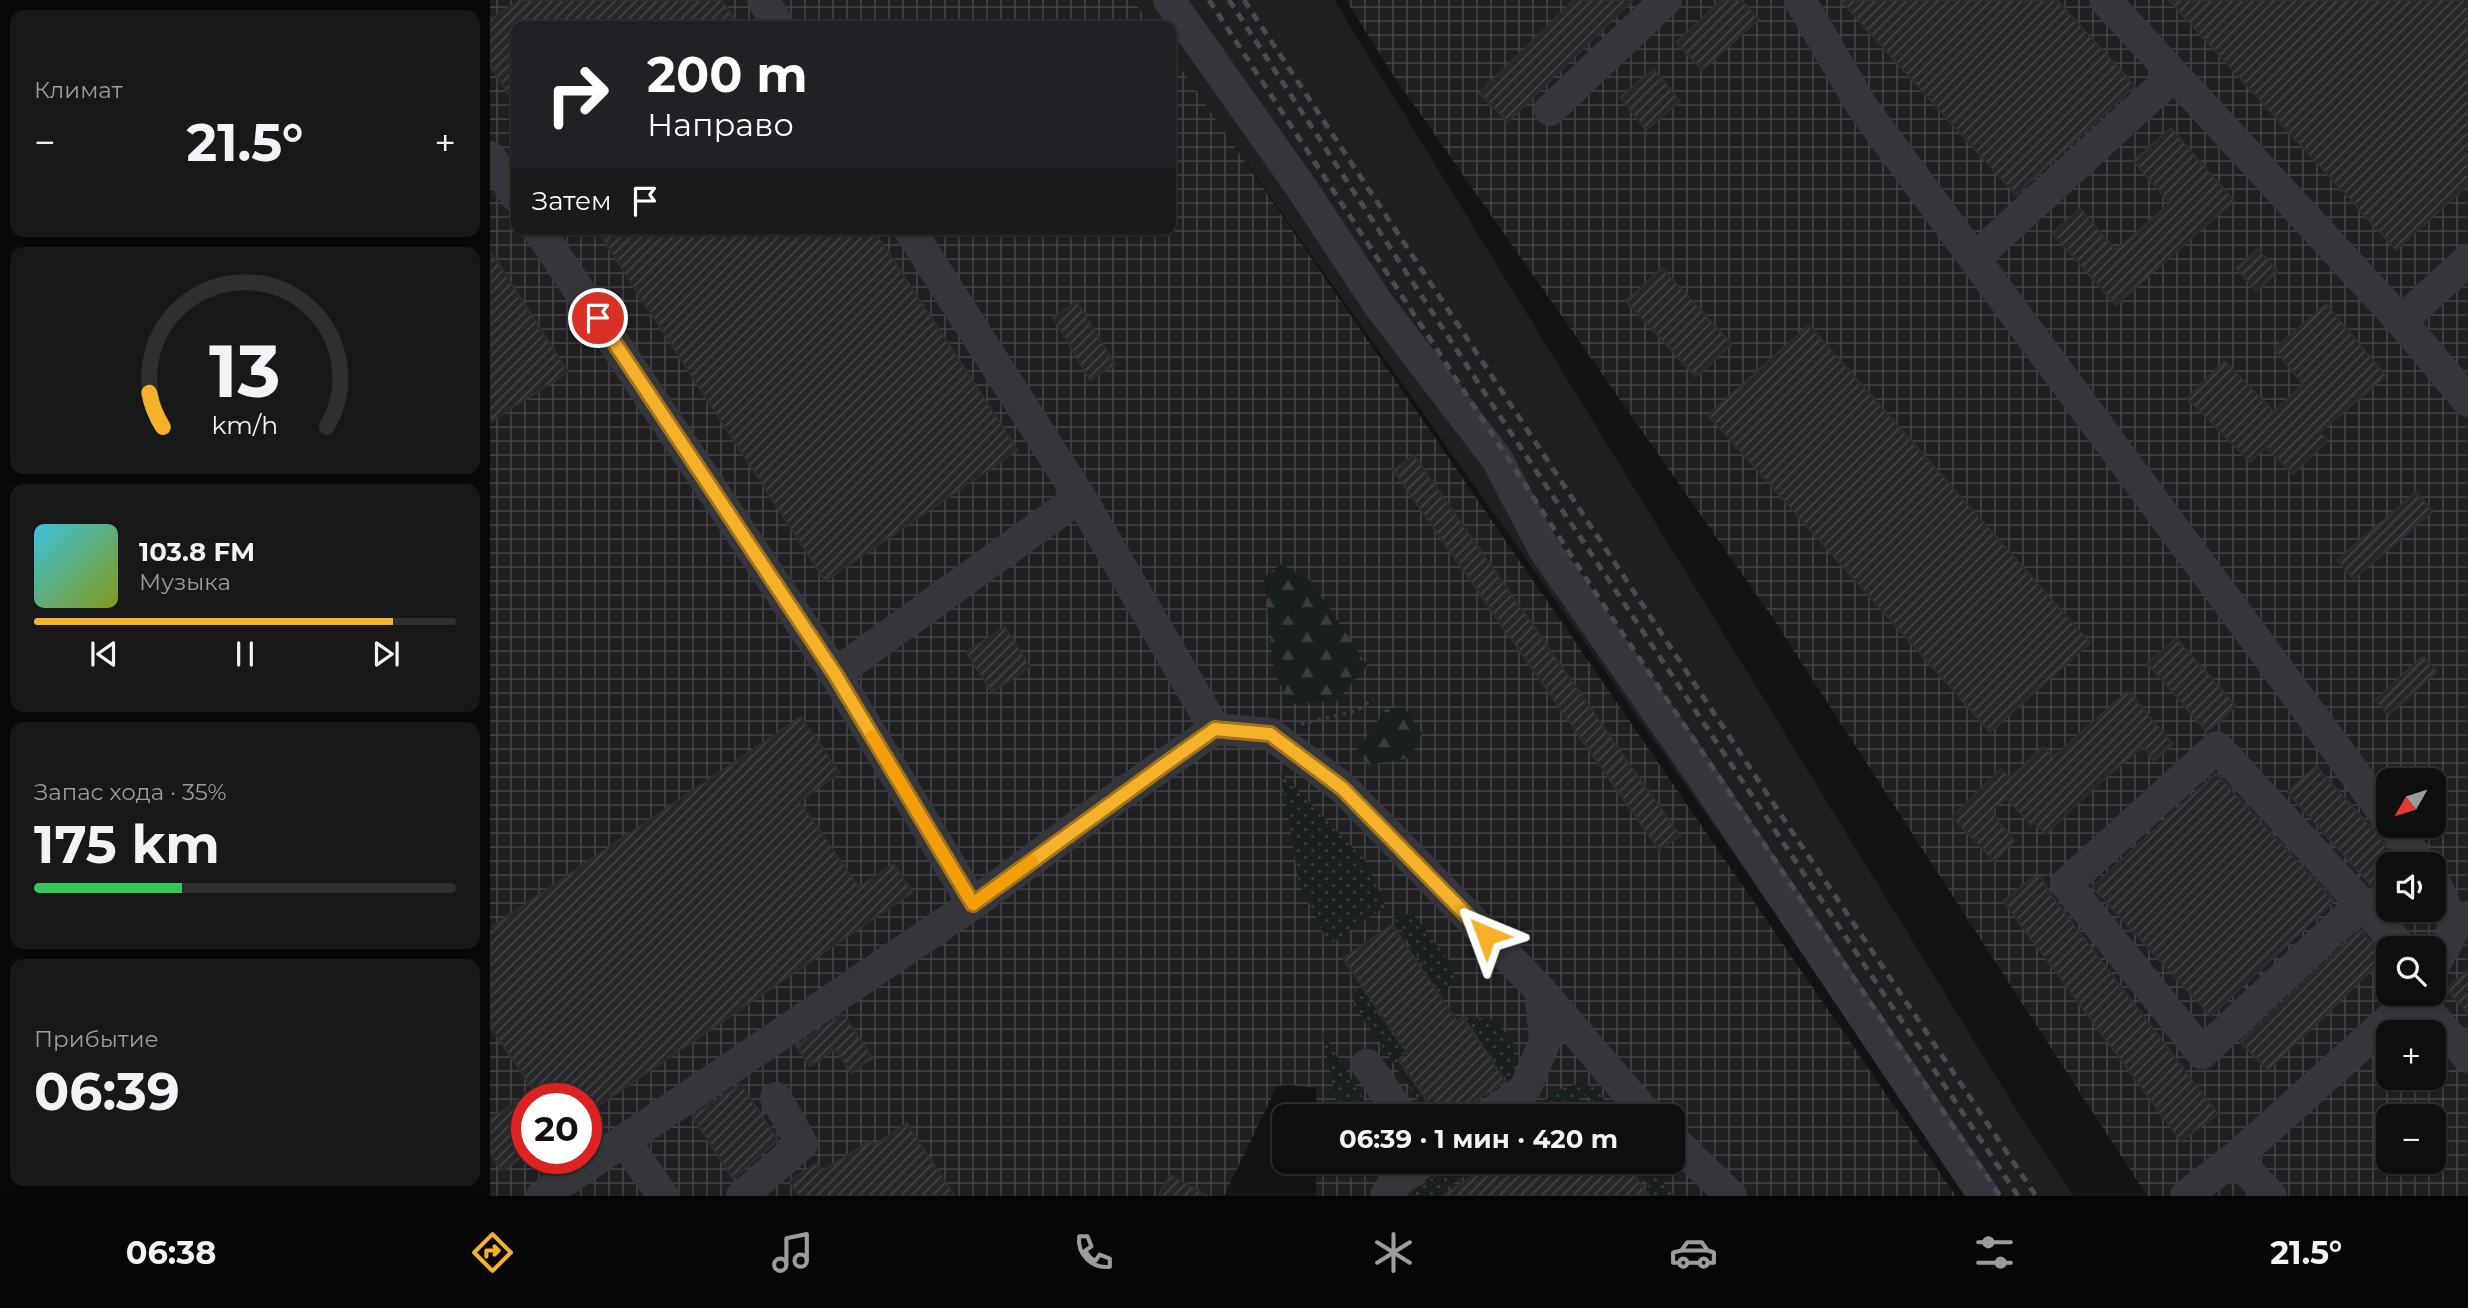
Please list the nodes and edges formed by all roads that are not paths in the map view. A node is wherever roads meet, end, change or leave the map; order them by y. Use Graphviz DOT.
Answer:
graph roads {
  1 [pos="763,0"];
  2 [pos="1169,0"];
  3 [pos="1666,0"];
  4 [pos="1800,0"];
  5 [pos="2105,0"];
  6 [pos="776,21"];
  7 [pos="2174,75"];
  8 [pos="1550,110"];
  9 [pos="490,157"];
  10 [pos="511,188"];
  11 [pos="542,235"];
  12 [pos="913,235"];
  13 [pos="1975,259"];
  14 [pos="2468,260"];
  15 [pos="2401,321"];
  16 [pos="2468,401"];
  17 [pos="1080,497"];
  18 [pos="835,674"];
  19 [pos="1215,729"];
  20 [pos="2376,802"];
  21 [pos="2402,838"];
  22 [pos="2413,852"];
  23 [pos="2446,899"];
  24 [pos="973,904"];
  25 [pos="2361,904"];
  26 [pos="2462,923"];
  27 [pos="2391,936"];
  28 [pos="2446,947"];
  29 [pos="1540,990"];
  30 [pos="2406,1006"];
  31 [pos="2425,1006"];
  32 [pos="2468,1057"];
  33 [pos="1367,1065"];
  34 [pos="776,1098"];
  35 [pos="1394,1104"];
  36 [pos="1504,1104"];
  37 [pos="1632,1104"];
  38 [pos="624,1140"];
  39 [pos="1685,1152"];
  40 [pos="2235,1158"];
  41 [pos="1408,1174"];
  42 [pos="542,1196"];
  43 [pos="663,1196"];
  44 [pos="742,1196"];
  45 [pos="1386,1196"];
  46 [pos="1731,1196"];
  47 [pos="1983,1196"];
  48 [pos="2186,1196"];
  49 [pos="2271,1196"];
  1 -- 6 [label="lane"];
  2 -- 47 [label="lane"];
  3 -- 8 [label="lane"];
  4 -- 13 [label="lane"];
  5 -- 7 [label="lane"];
  7 -- 13 [label="lane"];
  7 -- 15 [label="lane"];
  9 -- 10 [label="lane"];
  11 -- 18 [label="lane"];
  12 -- 17 [label="lane"];
  13 -- 20 [label="lane"];
  14 -- 15 [label="lane"];
  15 -- 16 [label="lane"];
  17 -- 18 [label="lane"];
  17 -- 19 [label="lane"];
  18 -- 24 [label="lane"];
  19 -- 24 [label="lane"];
  19 -- 29 [label="lane"];
  21 -- 22 [label="lane"];
  23 -- 26 [label="lane"];
  24 -- 38 [label="lane"];
  25 -- 25 [label="lane"];
  25 -- 27 [label="lane"];
  26 -- 28 [label="lane"];
  29 -- 36 [label="lane"];
  29 -- 37 [label="lane"];
  30 -- 40 [label="lane"];
  31 -- 32 [label="lane"];
  33 -- 35 [label="lane"];
  34 -- 44 [label="lane"];
  38 -- 42 [label="lane"];
  38 -- 43 [label="lane"];
  39 -- 46 [label="lane"];
  40 -- 48 [label="lane"];
  40 -- 49 [label="lane"];
  41 -- 45 [label="lane"];
}
